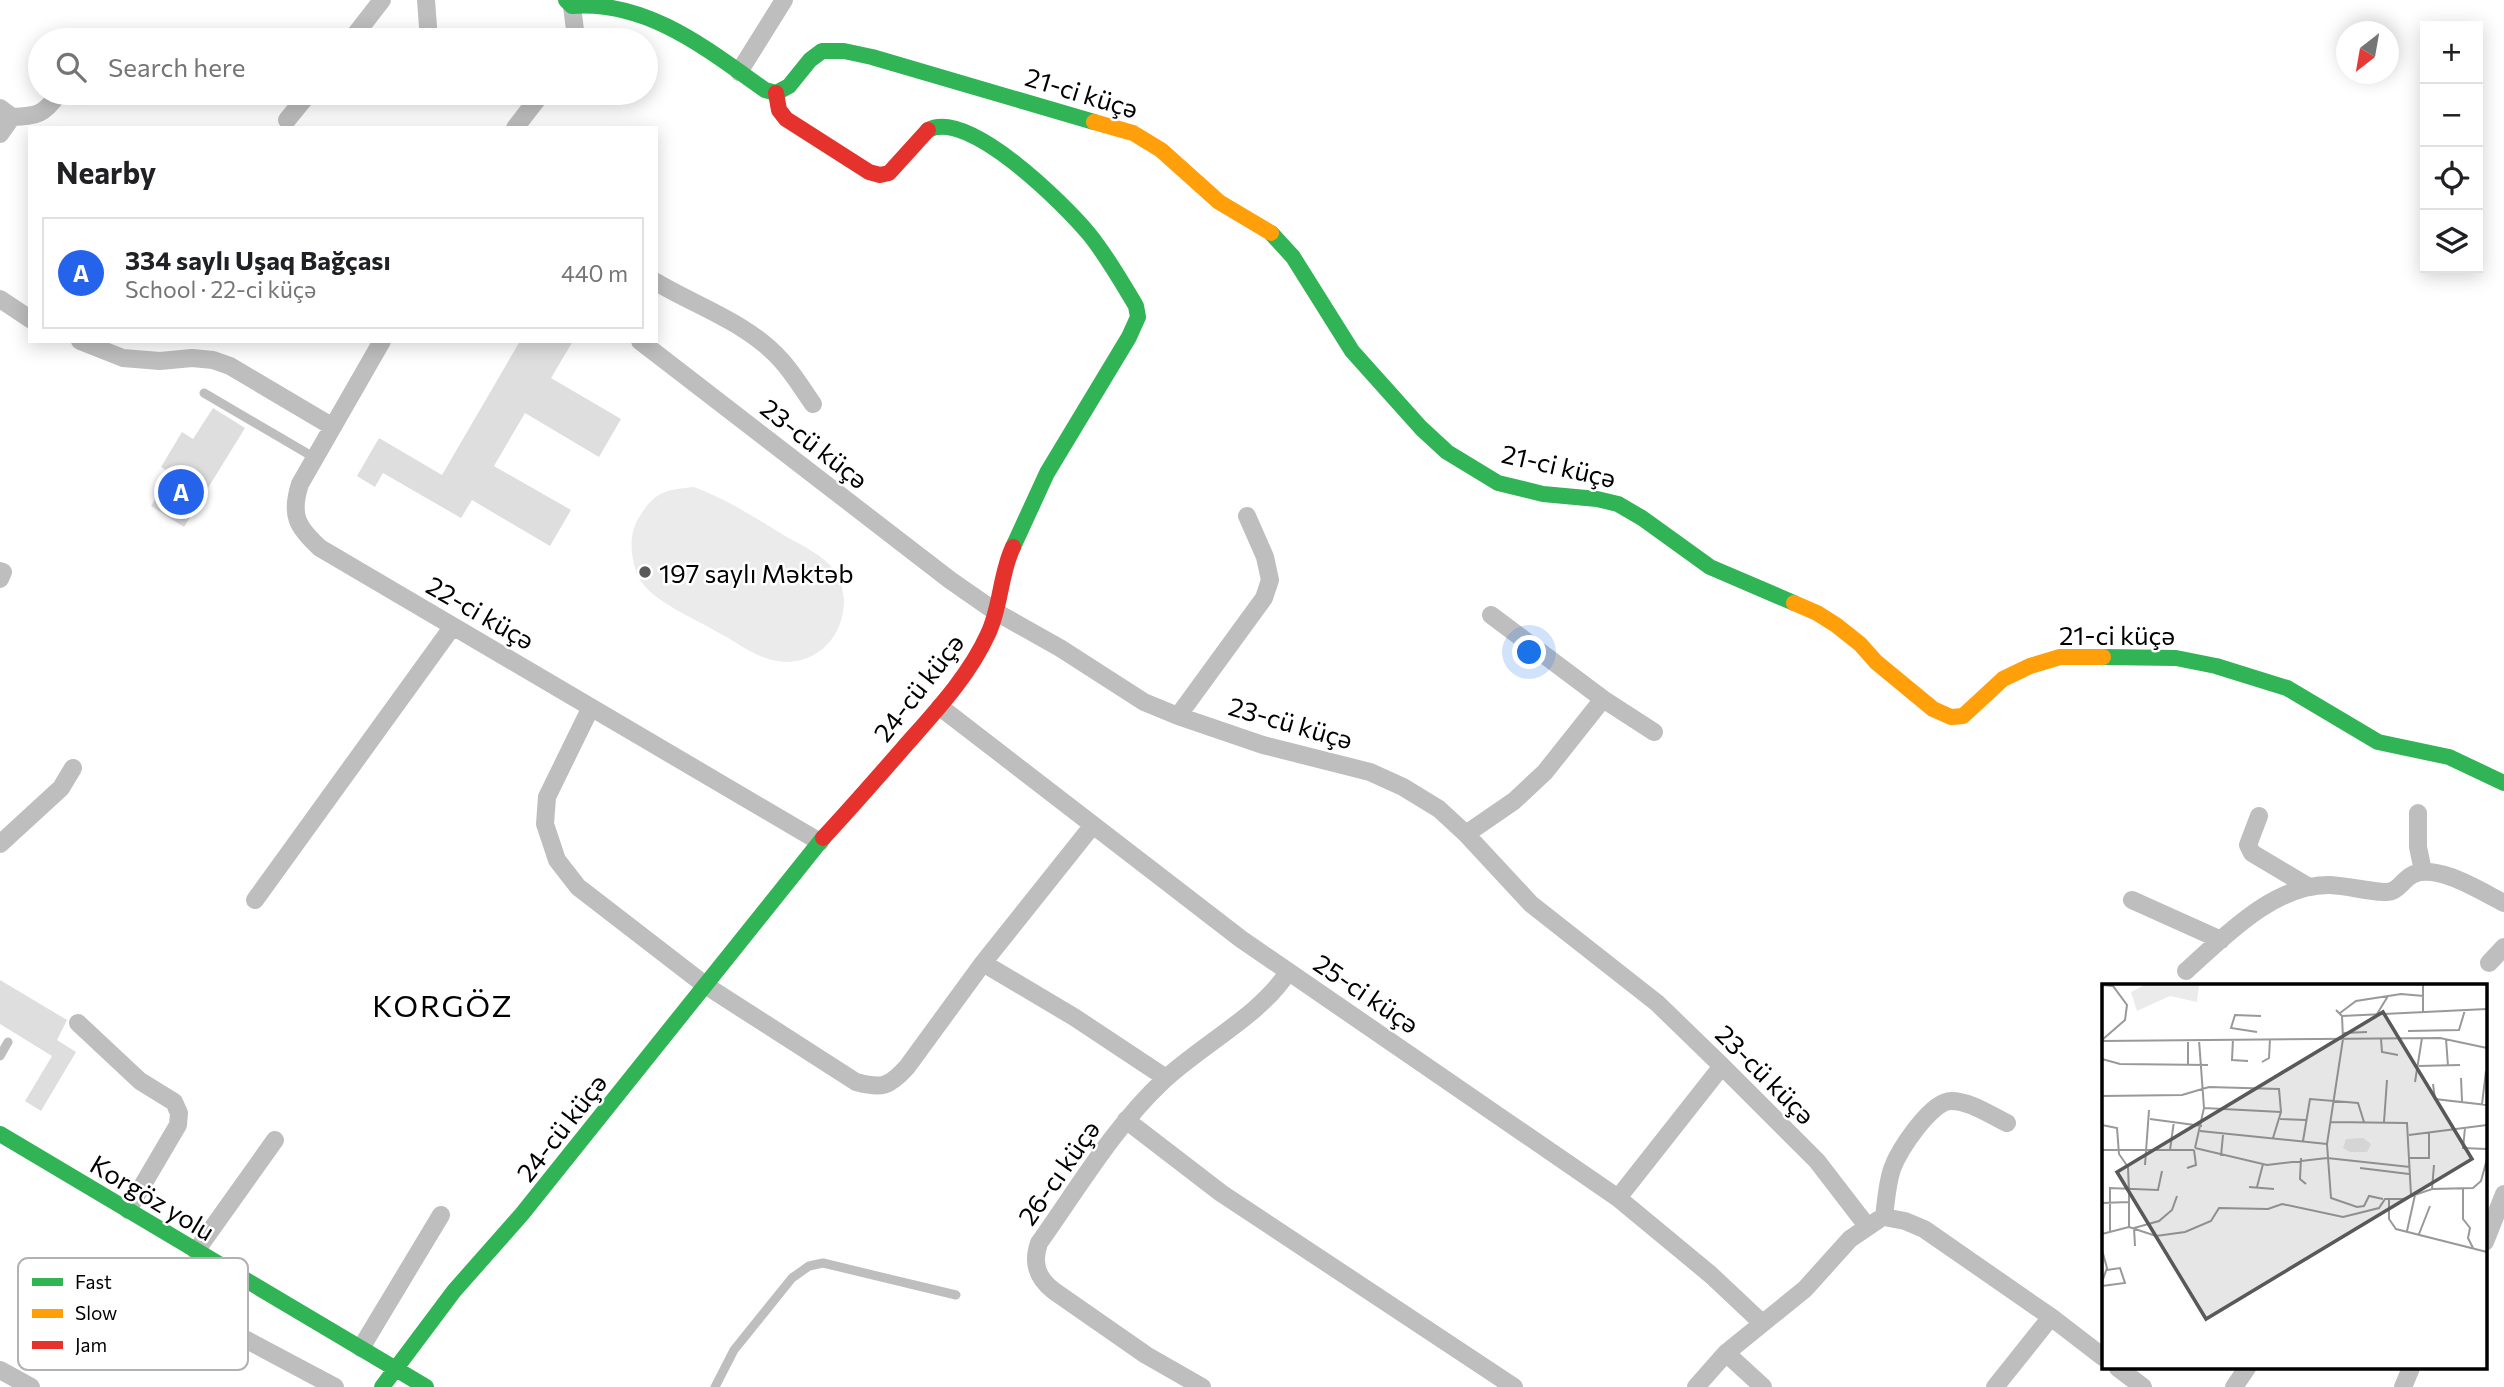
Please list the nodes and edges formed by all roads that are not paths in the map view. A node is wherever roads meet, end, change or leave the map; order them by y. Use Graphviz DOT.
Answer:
graph roads {
  1 [pos="382,0"];
  2 [pos="426,0"];
  3 [pos="784,0"];
  4 [pos="569,3"];
  5 [pos="360,28"];
  6 [pos="428,28"];
  7 [pos="575,28"];
  8 [pos="739,72"];
  9 [pos="776,93"];
  10 [pos="48,105"];
  11 [pos="299,105"];
  12 [pos="533,105"];
  13 [pos="6,112"];
  14 [pos="287,120"];
  15 [pos="517,126"];
  16 [pos="0,134"];
  17 [pos="658,283"];
  18 [pos="0,299"];
  19 [pos="28,318"];
  20 [pos="84,343"];
  21 [pos="381,343"];
  22 [pos="643,343"];
  23 [pos="193,350"];
  24 [pos="204,393"];
  25 [pos="813,404"];
  26 [pos="333,427"];
  27 [pos="315,458"];
  28 [pos="1247,516"];
  29 [pos="996,612"];
  30 [pos="1491,615"];
  31 [pos="453,626"];
  32 [pos="1603,699"];
  33 [pos="591,707"];
  34 [pos="940,707"];
  35 [pos="1178,716"];
  36 [pos="1654,732"];
  37 [pos="73,768"];
  38 [pos="2504,783"];
  39 [pos="2418,813"];
  40 [pos="2259,816"];
  41 [pos="1093,825"];
  42 [pos="1466,834"];
  43 [pos="820,842"];
  44 [pos="0,844"];
  45 [pos="2423,872"];
  46 [pos="2309,887"];
  47 [pos="255,900"];
  48 [pos="2132,900"];
  49 [pos="2504,903"];
  50 [pos="2221,940"];
  51 [pos="2504,947"];
  52 [pos="983,963"];
  53 [pos="2489,963"];
  54 [pos="1288,971"];
  55 [pos="2186,971"];
  56 [pos="705,985"];
  57 [pos="79,1023"];
  58 [pos="8,1042"];
  59 [pos="0,1056"];
  60 [pos="1722,1066"];
  61 [pos="1166,1078"];
  62 [pos="1126,1121"];
  63 [pos="2007,1123"];
  64 [pos="0,1134"];
  65 [pos="275,1140"];
  66 [pos="2504,1194"];
  67 [pos="1618,1198"];
  68 [pos="128,1210"];
  69 [pos="441,1215"];
  70 [pos="1884,1217"];
  71 [pos="2494,1219"];
  72 [pos="1867,1226"];
  73 [pos="2486,1239"];
  74 [pos="196,1251"];
  75 [pos="208,1258"];
  76 [pos="248,1282"];
  77 [pos="957,1295"];
  78 [pos="2051,1317"];
  79 [pos="1762,1323"];
  80 [pos="248,1341"];
  81 [pos="361,1348"];
  82 [pos="1726,1353"];
  83 [pos="2102,1356"];
  84 [pos="394,1368"];
  85 [pos="0,1370"];
  86 [pos="2121,1370"];
  87 [pos="2246,1370"];
  88 [pos="2410,1370"];
  89 [pos="31,1387"];
  90 [pos="335,1387"];
  91 [pos="382,1387"];
  92 [pos="426,1387"];
  93 [pos="715,1387"];
  94 [pos="1202,1387"];
  95 [pos="1514,1387"];
  96 [pos="1696,1387"];
  97 [pos="1763,1387"];
  98 [pos="1995,1387"];
  99 [pos="2143,1387"];
  100 [pos="2234,1387"];
  101 [pos="2403,1387"];
  1 -- 5 [label="street"];
  2 -- 6 [label="street"];
  3 -- 8 [label="street"];
  4 -- 7 [label="street"];
  4 -- 8 [label="street"];
  8 -- 9 [label="street"];
  9 -- 29 [label="street, 24-cü küçə"];
  9 -- 38 [label="street, 21-ci küçə"];
  10 -- 13 [label="street"];
  11 -- 14 [label="street"];
  12 -- 15 [label="street"];
  13 -- 16 [label="street"];
  17 -- 25 [label="street"];
  18 -- 19 [label="street"];
  20 -- 23 [label="street"];
  21 -- 26 [label="street, 22-ci küçə"];
  22 -- 29 [label="street, 23-cü küçə"];
  23 -- 26 [label="street"];
  24 -- 27 [label="lane"];
  26 -- 27 [label="street, 22-ci küçə"];
  27 -- 31 [label="street, 22-ci küçə"];
  28 -- 35 [label="street"];
  29 -- 34 [label="street, 24-cü küçə"];
  29 -- 35 [label="street, 23-cü küçə"];
  30 -- 32 [label="street"];
  31 -- 33 [label="street, 22-ci küçə"];
  31 -- 47 [label="street"];
  32 -- 36 [label="street"];
  32 -- 42 [label="street"];
  33 -- 43 [label="street, 22-ci küçə"];
  33 -- 56 [label="street"];
  34 -- 41 [label="street, 25-ci küçə"];
  34 -- 43 [label="street, 24-cü küçə"];
  35 -- 42 [label="street, 23-cü küçə"];
  37 -- 44 [label="street"];
  39 -- 45 [label="street"];
  40 -- 46 [label="street"];
  41 -- 52 [label="street"];
  41 -- 54 [label="street, 25-ci küçə"];
  42 -- 60 [label="street, 23-cü küçə"];
  43 -- 56 [label="street, 24-cü küçə"];
  45 -- 46 [label="street"];
  45 -- 49 [label="street"];
  46 -- 50 [label="street"];
  48 -- 50 [label="street"];
  50 -- 55 [label="street"];
  51 -- 53 [label="street"];
  52 -- 56 [label="street"];
  52 -- 61 [label="street"];
  54 -- 61 [label="street, 26-cı küçə"];
  54 -- 67 [label="street, 25-ci küçə"];
  56 -- 84 [label="street, 24-cü küçə"];
  57 -- 68 [label="street"];
  58 -- 59 [label="lane"];
  60 -- 67 [label="street"];
  60 -- 72 [label="street, 23-cü küçə"];
  61 -- 62 [label="street, 26-cı küçə"];
  62 -- 94 [label="street, 26-cı küçə"];
  62 -- 95 [label="street"];
  63 -- 70 [label="street"];
  64 -- 68 [label="street, Korgöz yolu"];
  65 -- 74 [label="street"];
  66 -- 71 [label="street"];
  67 -- 79 [label="street, 25-ci küçə"];
  68 -- 74 [label="street, Korgöz yolu"];
  69 -- 81 [label="street"];
  70 -- 72 [label="street"];
  70 -- 78 [label="street"];
  71 -- 73 [label="street"];
  72 -- 79 [label="street"];
  74 -- 75 [label="street, Korgöz yolu"];
  76 -- 81 [label="street, Korgöz yolu"];
  77 -- 93 [label="lane"];
  78 -- 83 [label="street"];
  78 -- 98 [label="street"];
  79 -- 82 [label="street"];
  80 -- 90 [label="street"];
  81 -- 84 [label="street, Korgöz yolu"];
  82 -- 96 [label="street"];
  82 -- 97 [label="street"];
  84 -- 91 [label="street, 24-cü küçə"];
  84 -- 92 [label="street, Korgöz yolu"];
  85 -- 89 [label="street"];
  86 -- 99 [label="street"];
  87 -- 100 [label="street"];
  88 -- 101 [label="street"];
}
